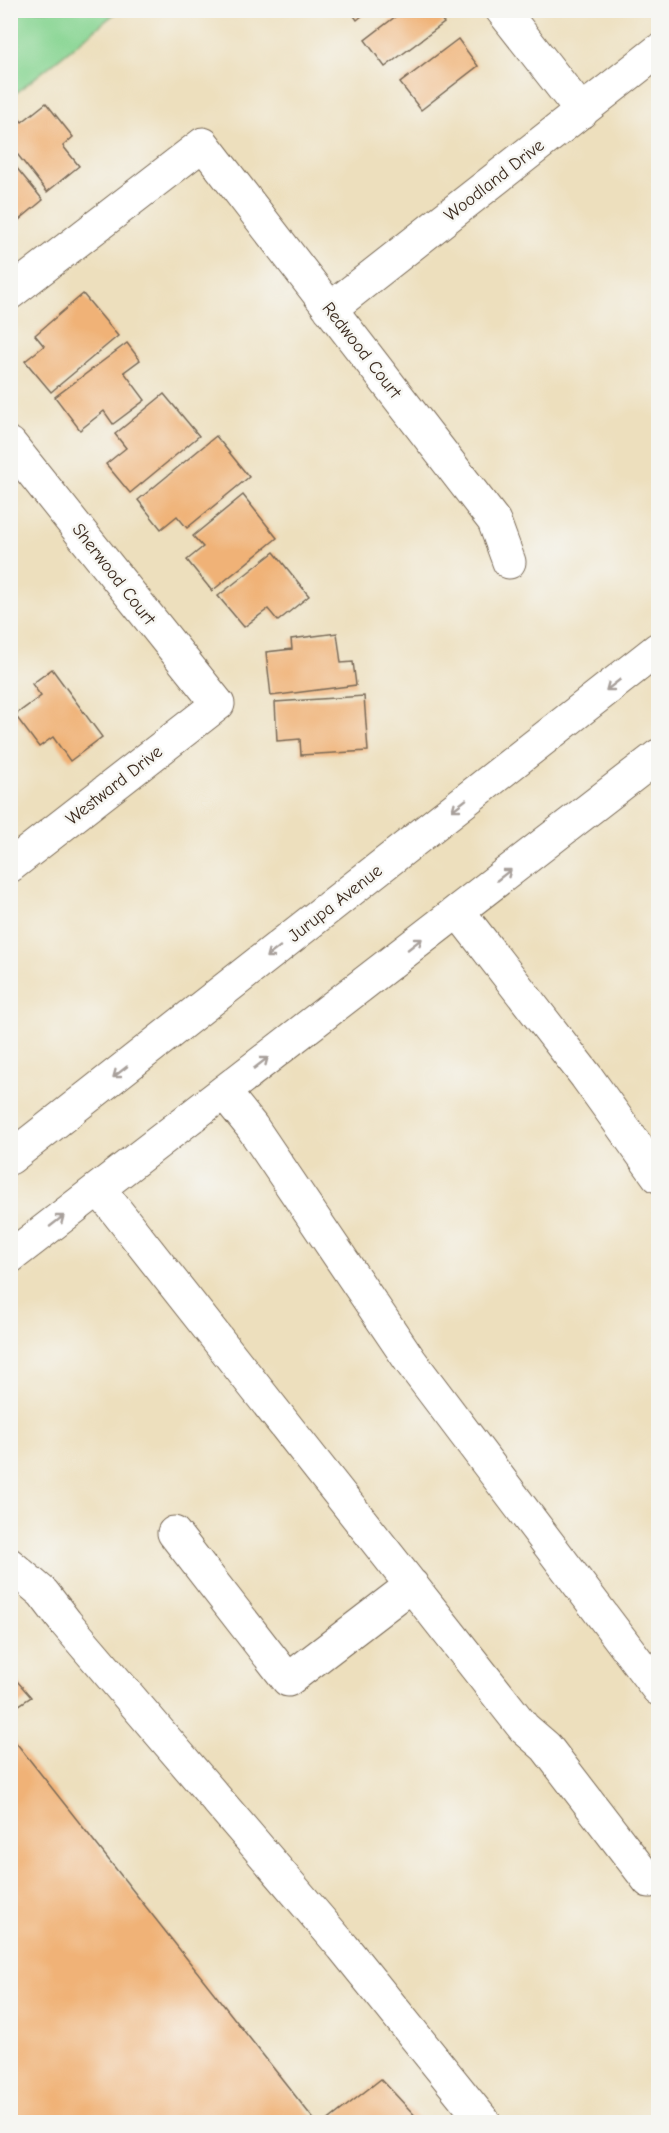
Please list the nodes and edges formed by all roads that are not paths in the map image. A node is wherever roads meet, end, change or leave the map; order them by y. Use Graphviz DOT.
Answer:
graph roads {
  1 [pos="502,10"];
  2 [pos="658,51"];
  3 [pos="582,112"];
  4 [pos="10,293"];
  5 [pos="330,309"];
  6 [pos="10,444"];
  7 [pos="509,562"];
  8 [pos="658,648"];
  9 [pos="218,704"];
  10 [pos="658,756"];
  11 [pos="10,866"];
  12 [pos="458,911"];
  13 [pos="224,1092"];
  14 [pos="10,1158"];
  15 [pos="658,1176"];
  16 [pos="99,1189"];
  17 [pos="10,1257"];
  18 [pos="174,1533"];
  19 [pos="10,1565"];
  20 [pos="411,1585"];
  21 [pos="658,1689"];
  22 [pos="649,1881"];
  23 [pos="484,2122"];
  1 -- 3 [label="street"];
  2 -- 3 [label="street, Woodland Drive"];
  3 -- 5 [label="street, Woodland Drive"];
  4 -- 5 [label="street, Redwood Court"];
  5 -- 7 [label="street, Redwood Court"];
  6 -- 9 [label="street, Sherwood Court"];
  8 -- 14 [label="street, Jurupa Avenue, one-way"];
  9 -- 11 [label="street, Westward Drive"];
  12 -- 10 [label="street, one-way"];
  13 -- 12 [label="street, one-way"];
  12 -- 15 [label="street"];
  13 -- 16 [label="street"];
  13 -- 21 [label="street"];
  17 -- 16 [label="street, one-way"];
  16 -- 20 [label="street"];
  18 -- 20 [label="street"];
  19 -- 23 [label="street"];
  20 -- 22 [label="street"];
}
